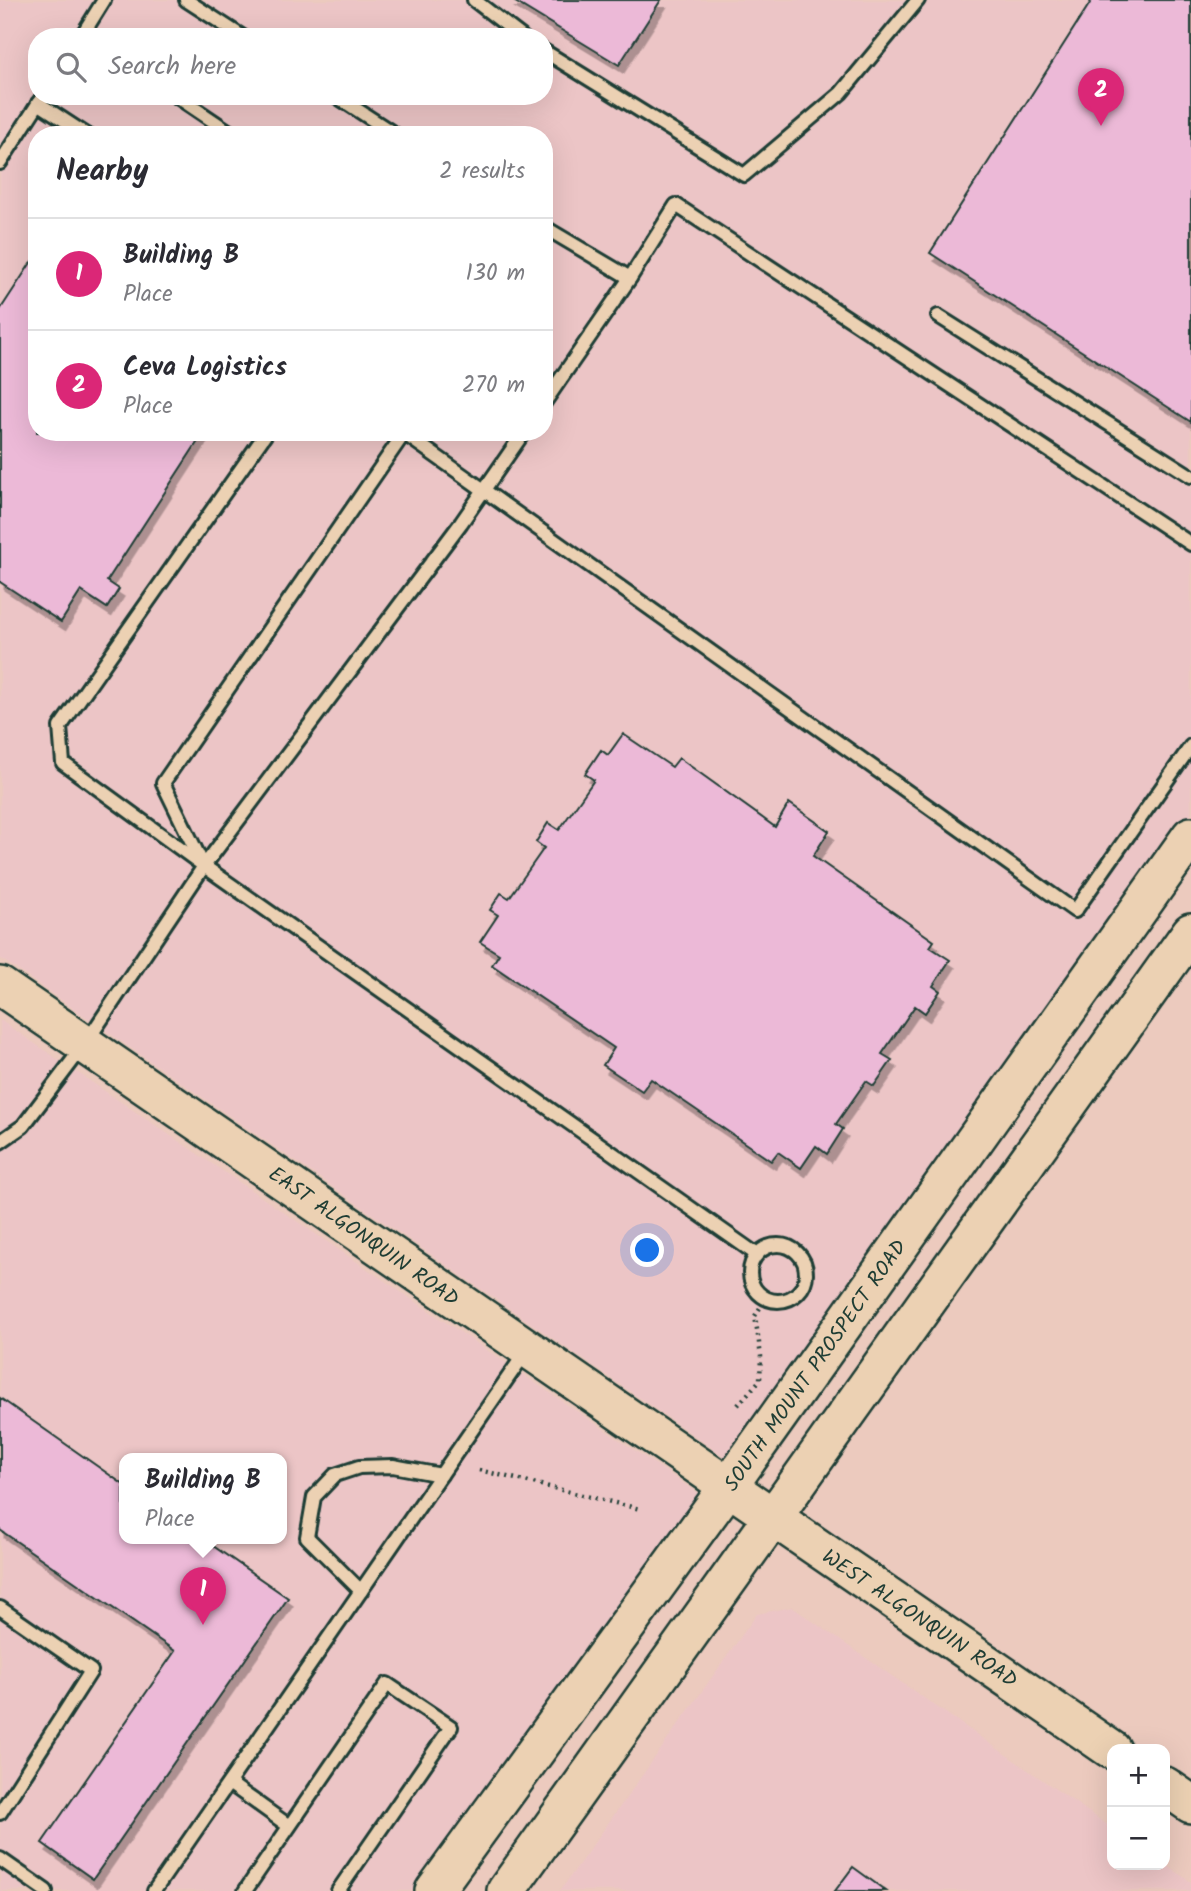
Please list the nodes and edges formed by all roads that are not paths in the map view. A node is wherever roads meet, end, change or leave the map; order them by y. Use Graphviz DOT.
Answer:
graph roads {
  1 [pos="104,0"];
  2 [pos="186,0"];
  3 [pos="474,0"];
  4 [pos="918,0"];
  5 [pos="88,28"];
  6 [pos="229,28"];
  7 [pos="510,28"];
  8 [pos="553,57"];
  9 [pos="37,105"];
  10 [pos="47,105"];
  11 [pos="189,105"];
  12 [pos="350,105"];
  13 [pos="75,126"];
  14 [pos="221,126"];
  15 [pos="382,126"];
  16 [pos="0,163"];
  17 [pos="553,232"];
  18 [pos="630,278"];
  19 [pos="938,316"];
  20 [pos="553,390"];
  21 [pos="261,441"];
  22 [pos="399,441"];
  23 [pos="416,441"];
  24 [pos="518,441"];
  25 [pos="1191,476"];
  26 [pos="485,489"];
  27 [pos="1191,544"];
  28 [pos="1191,747"];
  29 [pos="1191,836"];
  30 [pos="204,866"];
  31 [pos="1191,932"];
  32 [pos="0,986"];
  33 [pos="85,1044"];
  34 [pos="0,1142"];
  35 [pos="756,1255"];
  36 [pos="528,1349"];
  37 [pos="441,1475"];
  38 [pos="728,1487"];
  39 [pos="773,1517"];
  40 [pos="361,1591"];
  41 [pos="0,1608"];
  42 [pos="1107,1747"];
  43 [pos="229,1783"];
  44 [pos="1170,1789"];
  45 [pos="1191,1804"];
  46 [pos="0,1812"];
  47 [pos="289,1826"];
  48 [pos="0,1859"];
  49 [pos="46,1891"];
  50 [pos="154,1891"];
  51 [pos="245,1891"];
  52 [pos="338,1891"];
  53 [pos="434,1891"];
  54 [pos="506,1891"];
  1 -- 5 [label="lane"];
  2 -- 6 [label="lane"];
  3 -- 7 [label="lane"];
  4 -- 8 [label="lane"];
  9 -- 16 [label="lane"];
  10 -- 13 [label="lane"];
  11 -- 14 [label="lane"];
  12 -- 15 [label="lane"];
  17 -- 18 [label="lane"];
  18 -- 20 [label="lane"];
  18 -- 27 [label="lane"];
  19 -- 25 [label="lane"];
  21 -- 30 [label="lane"];
  22 -- 30 [label="lane"];
  23 -- 26 [label="lane"];
  24 -- 26 [label="lane"];
  26 -- 28 [label="lane"];
  26 -- 30 [label="lane"];
  29 -- 38 [label="main road, SOUTH MOUNT PROSPECT ROAD"];
  30 -- 33 [label="lane"];
  30 -- 35 [label="lane"];
  31 -- 39 [label="main road"];
  32 -- 33 [label="main road, EAST ALGONQUIN ROAD"];
  33 -- 34 [label="lane"];
  33 -- 36 [label="main road, EAST ALGONQUIN ROAD"];
  35 -- 35 [label="lane"];
  36 -- 37 [label="lane"];
  36 -- 38 [label="main road, EAST ALGONQUIN ROAD"];
  37 -- 40 [label="lane"];
  37 -- 40 [label="lane"];
  38 -- 39 [label="main road, WEST ALGONQUIN ROAD"];
  38 -- 53 [label="main road, SOUTH MOUNT PROSPECT ROAD"];
  39 -- 42 [label="main road, WEST ALGONQUIN ROAD"];
  39 -- 54 [label="main road"];
  40 -- 43 [label="lane"];
  41 -- 46 [label="lane"];
  43 -- 47 [label="lane"];
  43 -- 50 [label="lane"];
  44 -- 45 [label="main road"];
  47 -- 51 [label="lane"];
  47 -- 52 [label="lane"];
  48 -- 49 [label="lane"];
}
